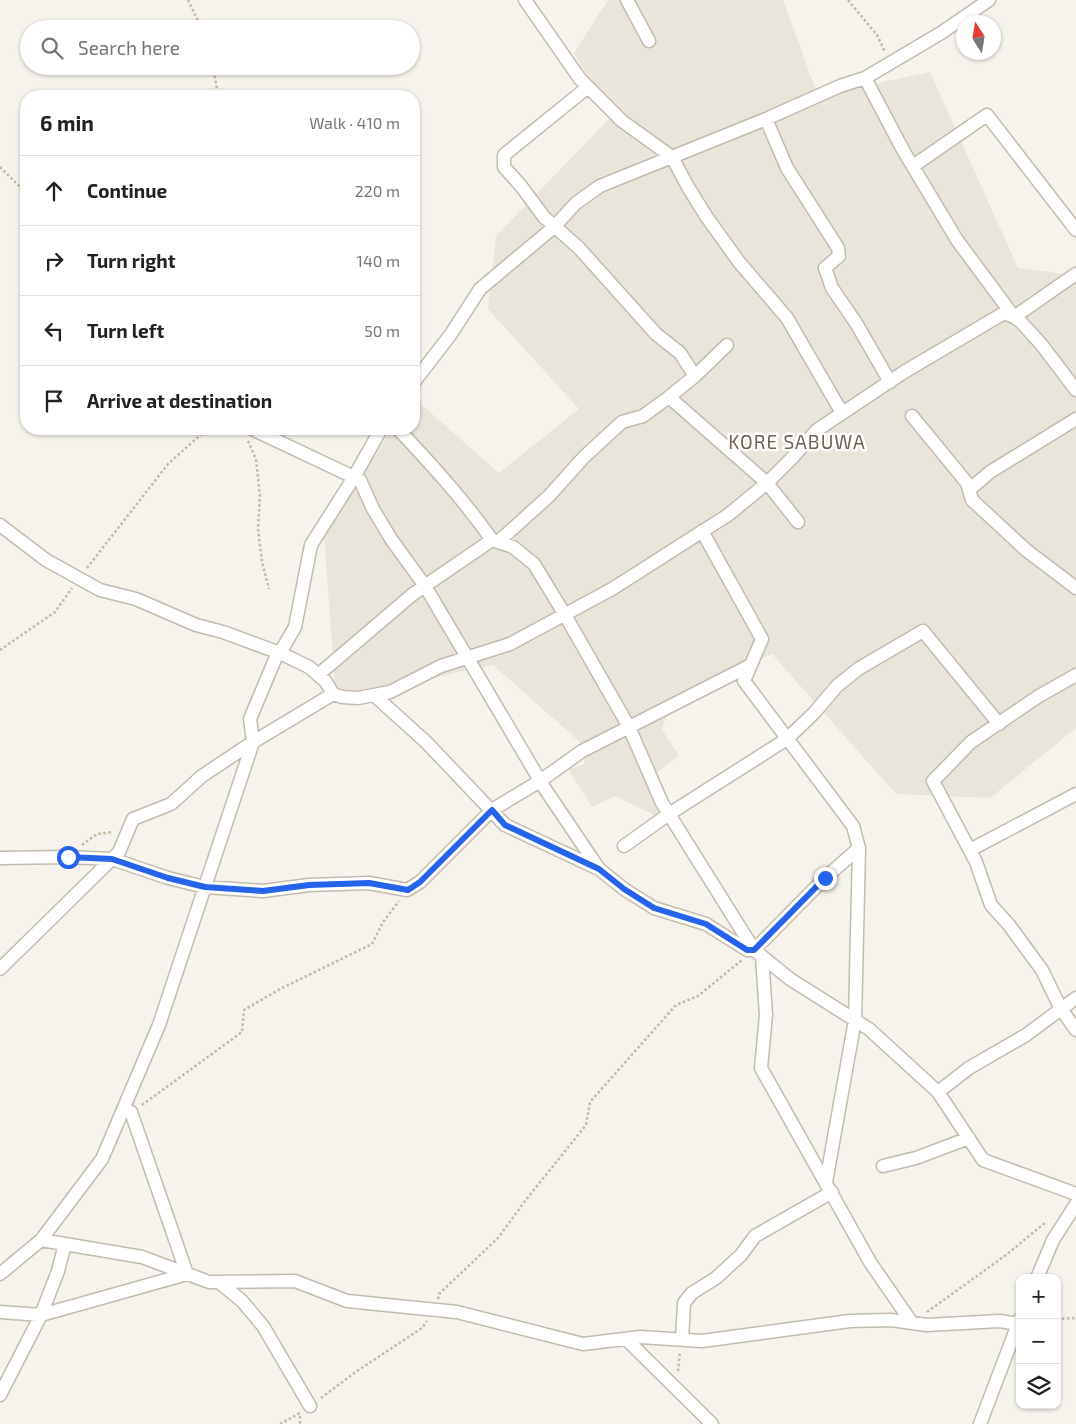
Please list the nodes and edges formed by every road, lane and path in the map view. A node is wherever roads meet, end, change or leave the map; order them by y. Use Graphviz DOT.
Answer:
graph roads {
  1 [pos="188,0"];
  2 [pos="526,0"];
  3 [pos="627,0"];
  4 [pos="848,0"];
  5 [pos="989,0"];
  6 [pos="198,20"];
  7 [pos="649,41"];
  8 [pos="890,63"];
  9 [pos="215,75"];
  10 [pos="864,78"];
  11 [pos="588,87"];
  12 [pos="217,90"];
  13 [pos="766,120"];
  14 [pos="672,157"];
  15 [pos="913,166"];
  16 [pos="0,167"];
  17 [pos="20,187"];
  18 [pos="554,227"];
  19 [pos="1076,230"];
  20 [pos="1076,274"];
  21 [pos="1014,317"];
  22 [pos="726,345"];
  23 [pos="420,374"];
  24 [pos="696,376"];
  25 [pos="890,382"];
  26 [pos="1076,390"];
  27 [pos="669,397"];
  28 [pos="842,414"];
  29 [pos="912,416"];
  30 [pos="1076,418"];
  31 [pos="200,435"];
  32 [pos="250,435"];
  33 [pos="256,435"];
  34 [pos="378,435"];
  35 [pos="403,435"];
  36 [pos="354,477"];
  37 [pos="766,483"];
  38 [pos="969,490"];
  39 [pos="798,522"];
  40 [pos="0,526"];
  41 [pos="702,531"];
  42 [pos="495,541"];
  43 [pos="78,579"];
  44 [pos="425,586"];
  45 [pos="1076,588"];
  46 [pos="269,589"];
  47 [pos="566,615"];
  48 [pos="0,650"];
  49 [pos="280,653"];
  50 [pos="468,658"];
  51 [pos="750,665"];
  52 [pos="318,675"];
  53 [pos="1076,675"];
  54 [pos="333,694"];
  55 [pos="374,695"];
  56 [pos="999,724"];
  57 [pos="629,727"];
  58 [pos="787,738"];
  59 [pos="253,742"];
  60 [pos="540,781"];
  61 [pos="1076,794"];
  62 [pos="492,810"];
  63 [pos="669,814"];
  64 [pos="128,830"];
  65 [pos="624,846"];
  66 [pos="859,848"];
  67 [pos="970,850"];
  68 [pos="68,857"];
  69 [pos="0,858"];
  70 [pos="112,859"];
  71 [pos="599,869"];
  72 [pos="205,887"];
  73 [pos="408,890"];
  74 [pos="758,953"];
  75 [pos="0,969"];
  76 [pos="1076,998"];
  77 [pos="1061,1009"];
  78 [pos="855,1020"];
  79 [pos="1076,1030"];
  80 [pos="938,1092"];
  81 [pos="131,1112"];
  82 [pos="969,1138"];
  83 [pos="883,1166"];
  84 [pos="829,1187"];
  85 [pos="1076,1194"];
  86 [pos="1076,1204"];
  87 [pos="1046,1222"];
  88 [pos="41,1240"];
  89 [pos="65,1244"];
  90 [pos="0,1274"];
  91 [pos="187,1274"];
  92 [pos="1039,1274"];
  93 [pos="219,1282"];
  94 [pos="436,1310"];
  95 [pos="0,1312"];
  96 [pos="41,1315"];
  97 [pos="1076,1318"];
  98 [pos="1061,1319"];
  99 [pos="1016,1321"];
  100 [pos="912,1323"];
  101 [pos="1016,1329"];
  102 [pos="626,1339"];
  103 [pos="682,1340"];
  104 [pos="675,1388"];
  105 [pos="0,1395"];
  106 [pos="305,1410"];
  107 [pos="280,1424"];
  108 [pos="300,1424"];
  109 [pos="712,1424"];
  110 [pos="980,1424"];
  1 -- 6 [label="path"];
  2 -- 11 [label="street"];
  3 -- 7 [label="street"];
  4 -- 8 [label="path"];
  5 -- 8 [label="street"];
  8 -- 10 [label="street"];
  9 -- 12 [label="path"];
  10 -- 13 [label="street"];
  10 -- 15 [label="street"];
  11 -- 14 [label="street"];
  11 -- 18 [label="street"];
  13 -- 14 [label="street"];
  13 -- 25 [label="street"];
  14 -- 18 [label="street"];
  14 -- 28 [label="street"];
  15 -- 19 [label="street"];
  15 -- 21 [label="street"];
  16 -- 17 [label="path"];
  18 -- 23 [label="street"];
  18 -- 24 [label="street"];
  20 -- 21 [label="street"];
  21 -- 25 [label="street"];
  21 -- 26 [label="street"];
  22 -- 24 [label="street"];
  24 -- 27 [label="street"];
  25 -- 28 [label="street"];
  27 -- 37 [label="street"];
  27 -- 42 [label="street"];
  28 -- 37 [label="street"];
  29 -- 38 [label="street"];
  30 -- 38 [label="street"];
  31 -- 43 [label="path"];
  32 -- 46 [label="path"];
  33 -- 36 [label="street"];
  34 -- 36 [label="street"];
  35 -- 42 [label="street"];
  36 -- 44 [label="street"];
  36 -- 49 [label="street"];
  37 -- 39 [label="street"];
  37 -- 41 [label="street"];
  38 -- 45 [label="street"];
  40 -- 43 [label="street"];
  41 -- 47 [label="street"];
  41 -- 51 [label="street"];
  42 -- 44 [label="street"];
  42 -- 47 [label="street"];
  43 -- 48 [label="path"];
  43 -- 49 [label="street"];
  44 -- 50 [label="street"];
  44 -- 52 [label="street"];
  47 -- 50 [label="street"];
  47 -- 57 [label="street"];
  49 -- 52 [label="street"];
  49 -- 59 [label="street"];
  50 -- 55 [label="street"];
  50 -- 60 [label="street"];
  51 -- 57 [label="street"];
  51 -- 58 [label="street"];
  52 -- 54 [label="street"];
  53 -- 56 [label="street"];
  54 -- 55 [label="street"];
  54 -- 59 [label="street"];
  55 -- 62 [label="street"];
  56 -- 58 [label="street"];
  56 -- 67 [label="street"];
  57 -- 60 [label="street"];
  57 -- 63 [label="street"];
  58 -- 63 [label="street"];
  58 -- 66 [label="street"];
  59 -- 64 [label="street"];
  59 -- 72 [label="street"];
  60 -- 62 [label="street"];
  60 -- 71 [label="street"];
  61 -- 67 [label="street"];
  62 -- 71 [label="street"];
  62 -- 73 [label="street"];
  63 -- 65 [label="street"];
  63 -- 74 [label="street"];
  64 -- 68 [label="path"];
  64 -- 70 [label="street"];
  66 -- 74 [label="street"];
  66 -- 78 [label="street"];
  67 -- 77 [label="street"];
  68 -- 69 [label="street"];
  68 -- 70 [label="street"];
  70 -- 72 [label="street"];
  70 -- 75 [label="street"];
  71 -- 74 [label="street"];
  72 -- 73 [label="street"];
  72 -- 88 [label="street"];
  73 -- 81 [label="path"];
  74 -- 78 [label="street"];
  74 -- 84 [label="street"];
  74 -- 94 [label="path"];
  76 -- 77 [label="street"];
  77 -- 79 [label="street"];
  77 -- 80 [label="street"];
  78 -- 80 [label="street"];
  78 -- 84 [label="street"];
  80 -- 82 [label="street"];
  81 -- 91 [label="street"];
  82 -- 83 [label="street"];
  82 -- 85 [label="street"];
  84 -- 100 [label="street"];
  84 -- 103 [label="street"];
  86 -- 92 [label="street"];
  87 -- 100 [label="path"];
  88 -- 89 [label="street"];
  88 -- 90 [label="street"];
  89 -- 91 [label="street"];
  89 -- 96 [label="street"];
  91 -- 93 [label="street"];
  91 -- 96 [label="street"];
  93 -- 94 [label="street"];
  93 -- 106 [label="street"];
  94 -- 102 [label="street"];
  94 -- 106 [label="path"];
  95 -- 96 [label="street"];
  96 -- 105 [label="street"];
  97 -- 98 [label="path"];
  99 -- 100 [label="street"];
  100 -- 103 [label="street"];
  101 -- 110 [label="street"];
  102 -- 103 [label="street"];
  102 -- 104 [label="street"];
  103 -- 104 [label="path"];
  104 -- 109 [label="street"];
  106 -- 107 [label="path"];
  106 -- 108 [label="path"];
}
